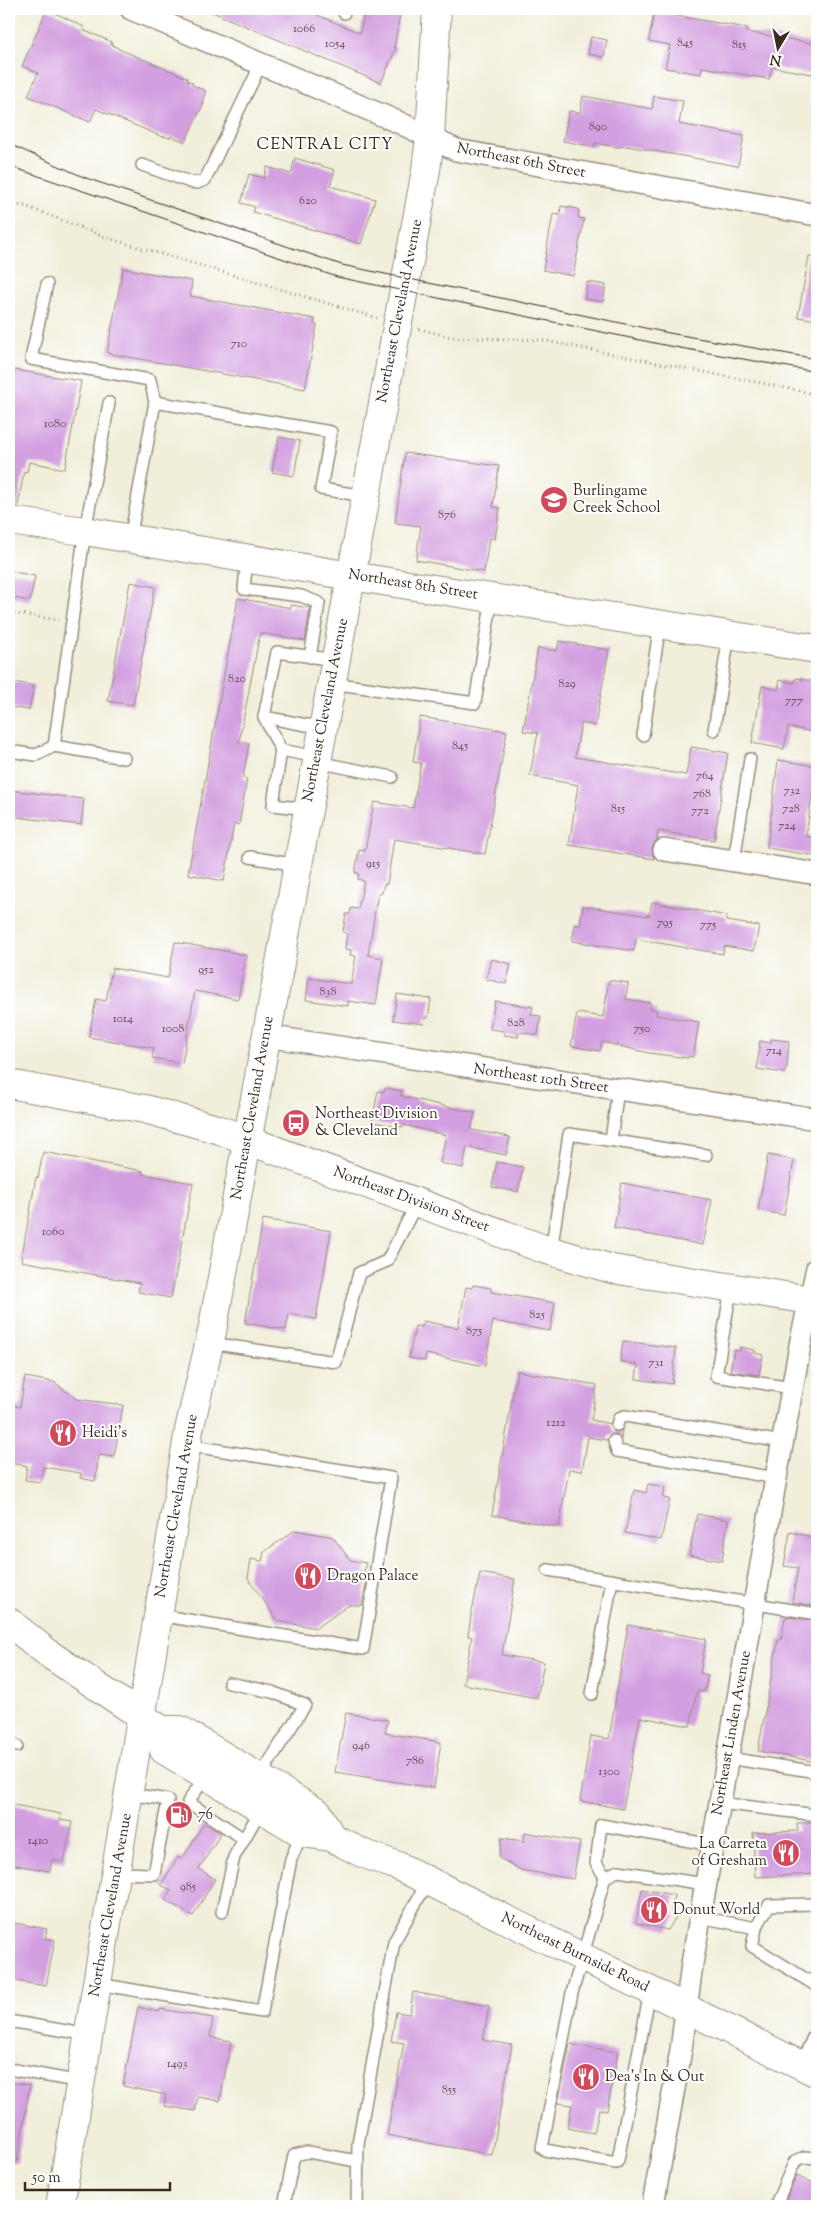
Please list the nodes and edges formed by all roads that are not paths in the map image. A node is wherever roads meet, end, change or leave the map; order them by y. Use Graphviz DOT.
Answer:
graph roads {
  1 [pos="131,9"];
  2 [pos="438,9"];
  3 [pos="260,64"];
  4 [pos="430,138"];
  5 [pos="142,165"];
  6 [pos="817,215"];
  7 [pos="47,284"];
  8 [pos="154,402"];
  9 [pos="109,403"];
  10 [pos="365,496"];
  11 [pos="9,521"];
  12 [pos="85,531"];
  13 [pos="130,538"];
  14 [pos="247,558"];
  15 [pos="351,576"];
  16 [pos="492,598"];
  17 [pos="660,624"];
  18 [pos="729,635"];
  19 [pos="817,649"];
  20 [pos="326,666"];
  21 [pos="264,717"];
  22 [pos="323,728"];
  23 [pos="714,730"];
  24 [pos="643,735"];
  25 [pos="54,746"];
  26 [pos="281,750"];
  27 [pos="9,751"];
  28 [pos="124,758"];
  29 [pos="317,759"];
  30 [pos="750,760"];
  31 [pos="392,777"];
  32 [pos="308,809"];
  33 [pos="664,850"];
  34 [pos="250,857"];
  35 [pos="734,861"];
  36 [pos="297,865"];
  37 [pos="817,874"];
  38 [pos="266,1036"];
  39 [pos="9,1084"];
  40 [pos="618,1090"];
  41 [pos="817,1120"];
  42 [pos="247,1140"];
  43 [pos="611,1140"];
  44 [pos="706,1155"];
  45 [pos="417,1203"];
  46 [pos="551,1251"];
  47 [pos="817,1268"];
  48 [pos="731,1289"];
  49 [pos="814,1300"];
  50 [pos="210,1344"];
  51 [pos="792,1388"];
  52 [pos="617,1425"];
  53 [pos="614,1441"];
  54 [pos="783,1442"];
  55 [pos="187,1445"];
  56 [pos="776,1478"];
  57 [pos="548,1570"];
  58 [pos="612,1580"];
  59 [pos="754,1604"];
  60 [pos="817,1614"];
  61 [pos="158,1615"];
  62 [pos="9,1622"];
  63 [pos="229,1683"];
  64 [pos="592,1694"];
  65 [pos="151,1723"];
  66 [pos="728,1758"];
  67 [pos="817,1772"];
  68 [pos="206,1776"];
  69 [pos="259,1779"];
  70 [pos="130,1794"];
  71 [pos="168,1800"];
  72 [pos="188,1802"];
  73 [pos="720,1803"];
  74 [pos="262,1809"];
  75 [pos="817,1815"];
  76 [pos="302,1833"];
  77 [pos="332,1836"];
  78 [pos="244,1839"];
  79 [pos="712,1845"];
  80 [pos="117,1874"];
  81 [pos="605,1877"];
  82 [pos="428,1881"];
  83 [pos="705,1884"];
  84 [pos="817,1904"];
  85 [pos="222,1912"];
  86 [pos="700,1918"];
  87 [pos="756,1928"];
  88 [pos="582,1956"];
  89 [pos="98,1984"];
  90 [pos="817,1986"];
  91 [pos="650,1990"];
  92 [pos="686,2008"];
  93 [pos="9,2021"];
  94 [pos="817,2029"];
  95 [pos="89,2035"];
  96 [pos="9,2069"];
  97 [pos="809,2069"];
  98 [pos="82,2082"];
  99 [pos="817,2158"];
  100 [pos="357,2161"];
  101 [pos="654,2203"];
  102 [pos="60,2206"];
  103 [pos="284,2206"];
  104 [pos="357,2206"];
  105 [pos="775,2206"];
  1 -- 3 [label="street, Northeast 6th Street"];
  2 -- 4 [label="main road, Northeast Cleveland Avenue"];
  3 -- 4 [label="street, Northeast 6th Street"];
  3 -- 5 [label="lane"];
  4 -- 6 [label="street, Northeast 6th Street"];
  4 -- 10 [label="main road, Northeast Cleveland Avenue"];
  7 -- 8 [label="lane"];
  8 -- 10 [label="lane"];
  8 -- 13 [label="lane"];
  9 -- 12 [label="lane"];
  10 -- 15 [label="main road, Northeast Cleveland Avenue"];
  11 -- 12 [label="main road, Northeast 8th Street"];
  12 -- 13 [label="main road, Northeast 8th Street"];
  12 -- 25 [label="lane"];
  13 -- 14 [label="main road, Northeast 8th Street"];
  14 -- 15 [label="main road, Northeast 8th Street"];
  14 -- 20 [label="lane"];
  15 -- 16 [label="main road, Northeast 8th Street"];
  15 -- 20 [label="main road, Northeast Cleveland Avenue"];
  16 -- 17 [label="main road, Northeast 8th Street"];
  16 -- 20 [label="lane"];
  17 -- 18 [label="main road, Northeast 8th Street"];
  17 -- 24 [label="lane"];
  18 -- 19 [label="main road, Northeast 8th Street"];
  18 -- 23 [label="lane"];
  20 -- 21 [label="lane"];
  20 -- 22 [label="main road, Northeast Cleveland Avenue"];
  21 -- 22 [label="lane"];
  21 -- 26 [label="lane"];
  22 -- 29 [label="main road, Northeast Cleveland Avenue"];
  25 -- 27 [label="lane"];
  25 -- 28 [label="lane"];
  26 -- 29 [label="lane"];
  26 -- 32 [label="lane"];
  29 -- 31 [label="lane"];
  29 -- 32 [label="main road, Northeast Cleveland Avenue"];
  30 -- 35 [label="lane"];
  32 -- 36 [label="main road, Northeast Cleveland Avenue"];
  33 -- 35 [label="street"];
  34 -- 36 [label="lane"];
  35 -- 37 [label="street"];
  36 -- 38 [label="main road, Northeast Cleveland Avenue"];
  38 -- 40 [label="street, Northeast 10th Street"];
  38 -- 42 [label="main road, Northeast Cleveland Avenue"];
  39 -- 42 [label="main road, Northeast Division Street"];
  40 -- 41 [label="street, Northeast 10th Street"];
  40 -- 43 [label="lane"];
  42 -- 45 [label="main road, Northeast Division Street"];
  42 -- 50 [label="main road, Northeast Cleveland Avenue"];
  43 -- 44 [label="lane"];
  43 -- 46 [label="lane"];
  45 -- 46 [label="main road, Northeast Division Street"];
  45 -- 50 [label="lane"];
  46 -- 48 [label="main road, Northeast Division Street"];
  47 -- 49 [label="street, Northeast Linden Avenue"];
  48 -- 49 [label="main road, Northeast Division Street"];
  48 -- 51 [label="lane"];
  49 -- 51 [label="street, Northeast Linden Avenue"];
  50 -- 55 [label="main road, Northeast Cleveland Avenue"];
  51 -- 54 [label="street, Northeast Linden Avenue"];
  52 -- 54 [label="lane"];
  53 -- 56 [label="lane"];
  54 -- 56 [label="street, Northeast Linden Avenue"];
  55 -- 61 [label="main road, Northeast Cleveland Avenue"];
  55 -- 61 [label="lane"];
  56 -- 59 [label="street, Northeast Linden Avenue"];
  57 -- 58 [label="lane"];
  58 -- 59 [label="lane"];
  58 -- 64 [label="lane"];
  59 -- 60 [label="lane"];
  59 -- 66 [label="street, Northeast Linden Avenue"];
  61 -- 65 [label="main road, Northeast Cleveland Avenue"];
  62 -- 65 [label="main road, Northeast Burnside Road"];
  63 -- 69 [label="lane"];
  65 -- 68 [label="main road, Northeast Burnside Road"];
  65 -- 69 [label="main road, Northeast Burnside Road"];
  65 -- 70 [label="main road, Northeast Cleveland Avenue"];
  66 -- 67 [label="lane"];
  66 -- 73 [label="street, Northeast Linden Avenue"];
  68 -- 72 [label="lane"];
  68 -- 74 [label="main road, Northeast Burnside Road"];
  69 -- 77 [label="main road, Northeast Burnside Road"];
  70 -- 71 [label="lane"];
  70 -- 80 [label="main road, Northeast Cleveland Avenue"];
  71 -- 72 [label="lane"];
  71 -- 80 [label="lane"];
  72 -- 78 [label="lane"];
  73 -- 75 [label="lane"];
  73 -- 79 [label="street, Northeast Linden Avenue"];
  74 -- 76 [label="main road, Northeast Burnside Road"];
  74 -- 78 [label="lane"];
  76 -- 77 [label="main road, Northeast Burnside Road"];
  76 -- 89 [label="lane"];
  77 -- 82 [label="main road, Northeast Burnside Road"];
  78 -- 85 [label="lane"];
  79 -- 81 [label="lane"];
  79 -- 83 [label="street, Northeast Linden Avenue"];
  80 -- 89 [label="main road, Northeast Cleveland Avenue"];
  81 -- 83 [label="lane"];
  81 -- 88 [label="lane"];
  82 -- 88 [label="main road, Northeast Burnside Road"];
  82 -- 100 [label="lane"];
  83 -- 86 [label="street, Northeast Linden Avenue"];
  84 -- 87 [label="lane"];
  86 -- 87 [label="lane"];
  86 -- 92 [label="street, Northeast Linden Avenue"];
  87 -- 90 [label="lane"];
  88 -- 91 [label="main road, Northeast Burnside Road"];
  88 -- 91 [label="lane"];
  89 -- 95 [label="main road, Northeast Cleveland Avenue"];
  91 -- 92 [label="main road, Northeast Burnside Road"];
  92 -- 97 [label="main road, Northeast Burnside Road"];
  92 -- 101 [label="street, Northeast Linden Avenue"];
  93 -- 95 [label="lane"];
  94 -- 97 [label="lane"];
  95 -- 98 [label="main road, Northeast Cleveland Avenue"];
  96 -- 98 [label="lane"];
  98 -- 102 [label="main road, Northeast Cleveland Avenue"];
  99 -- 105 [label="lane"];
  100 -- 103 [label="lane"];
  100 -- 104 [label="lane"];
}
